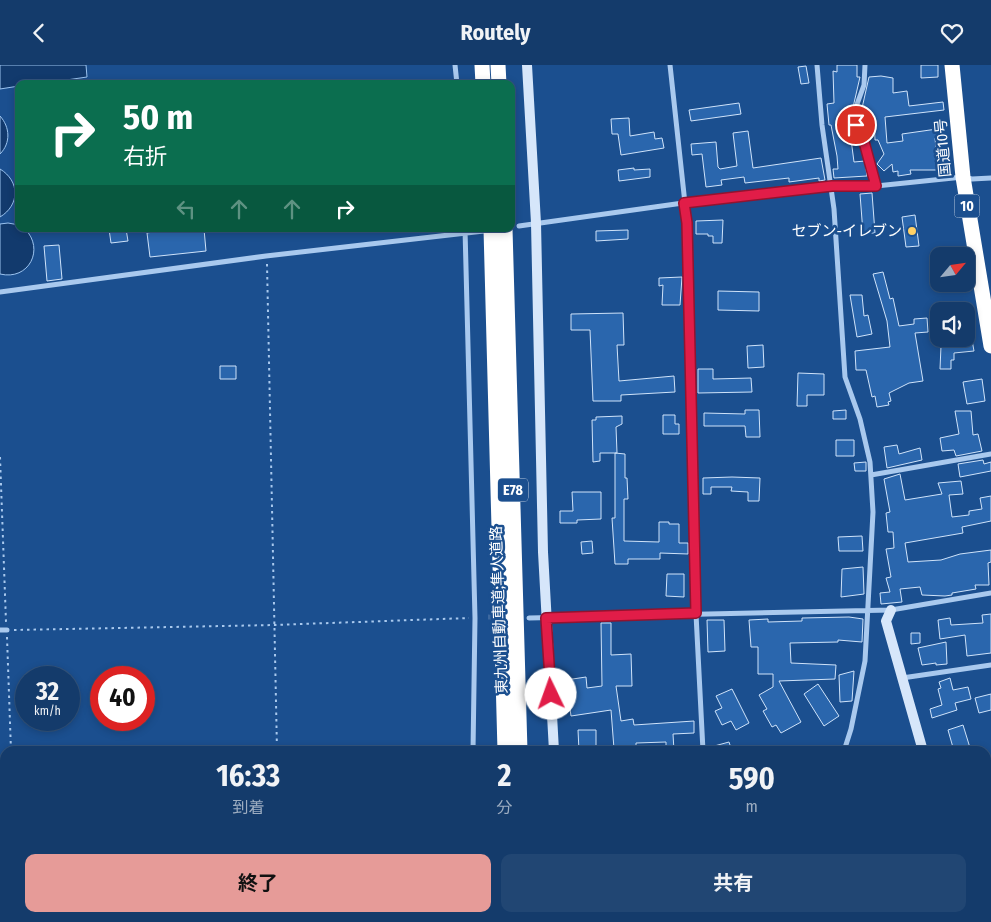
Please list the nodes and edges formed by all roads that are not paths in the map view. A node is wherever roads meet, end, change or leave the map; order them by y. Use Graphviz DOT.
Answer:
graph roads {
  1 [pos="455,65"];
  2 [pos="482,65"];
  3 [pos="498,65"];
  4 [pos="527,65"];
  5 [pos="670,65"];
  6 [pos="817,65"];
  7 [pos="865,65"];
  8 [pos="952,65"];
  9 [pos="456,80"];
  10 [pos="484,80"];
  11 [pos="499,80"];
  12 [pos="963,177"];
  13 [pos="991,178"];
  14 [pos="832,186"];
  15 [pos="876,186"];
  16 [pos="684,203"];
  17 [pos="536,223"];
  18 [pos="515,226"];
  19 [pos="457,232"];
  20 [pos="465,232"];
  21 [pos="488,232"];
  22 [pos="512,232"];
  23 [pos="0,292"];
  24 [pos="988,319"];
  25 [pos="991,346"];
  26 [pos="991,454"];
  27 [pos="871,475"];
  28 [pos="991,593"];
  29 [pos="869,610"];
  30 [pos="891,610"];
  31 [pos="696,613"];
  32 [pos="529,618"];
  33 [pos="546,618"];
  34 [pos="0,630"];
  35 [pos="7,630"];
  36 [pos="991,665"];
  37 [pos="901,678"];
  38 [pos="473,746"];
  39 [pos="505,746"];
  40 [pos="520,746"];
  41 [pos="554,746"];
  42 [pos="703,746"];
  43 [pos="846,746"];
  44 [pos="921,746"];
  1 -- 9 [label="street"];
  2 -- 10 [label="highway"];
  3 -- 11 [label="highway"];
  4 -- 17 [label="street"];
  5 -- 16 [label="street"];
  6 -- 14 [label="street"];
  7 -- 15 [label="street"];
  8 -- 12 [label="highway, 国道10号 / 10"];
  12 -- 13 [label="street"];
  12 -- 15 [label="street"];
  12 -- 24 [label="highway, 国道10号 / 10"];
  14 -- 15 [label="street"];
  14 -- 16 [label="street"];
  14 -- 27 [label="street"];
  16 -- 17 [label="street"];
  16 -- 31 [label="street"];
  17 -- 18 [label="street"];
  17 -- 33 [label="street"];
  19 -- 23 [label="street"];
  20 -- 38 [label="street"];
  21 -- 39 [label="highway, 東九州自動車道;隼人道路 / E78"];
  22 -- 40 [label="highway, 東九州自動車道;隼人道路 / E78"];
  24 -- 25 [label="highway, 国道10号 / 10"];
  26 -- 27 [label="street"];
  27 -- 29 [label="street"];
  28 -- 30 [label="street"];
  29 -- 30 [label="street"];
  29 -- 31 [label="street"];
  29 -- 43 [label="street"];
  30 -- 37 [label="street"];
  31 -- 33 [label="street"];
  31 -- 42 [label="street"];
  32 -- 33 [label="street"];
  33 -- 41 [label="street"];
  34 -- 35 [label="street"];
  36 -- 37 [label="street"];
  37 -- 44 [label="street"];
}
